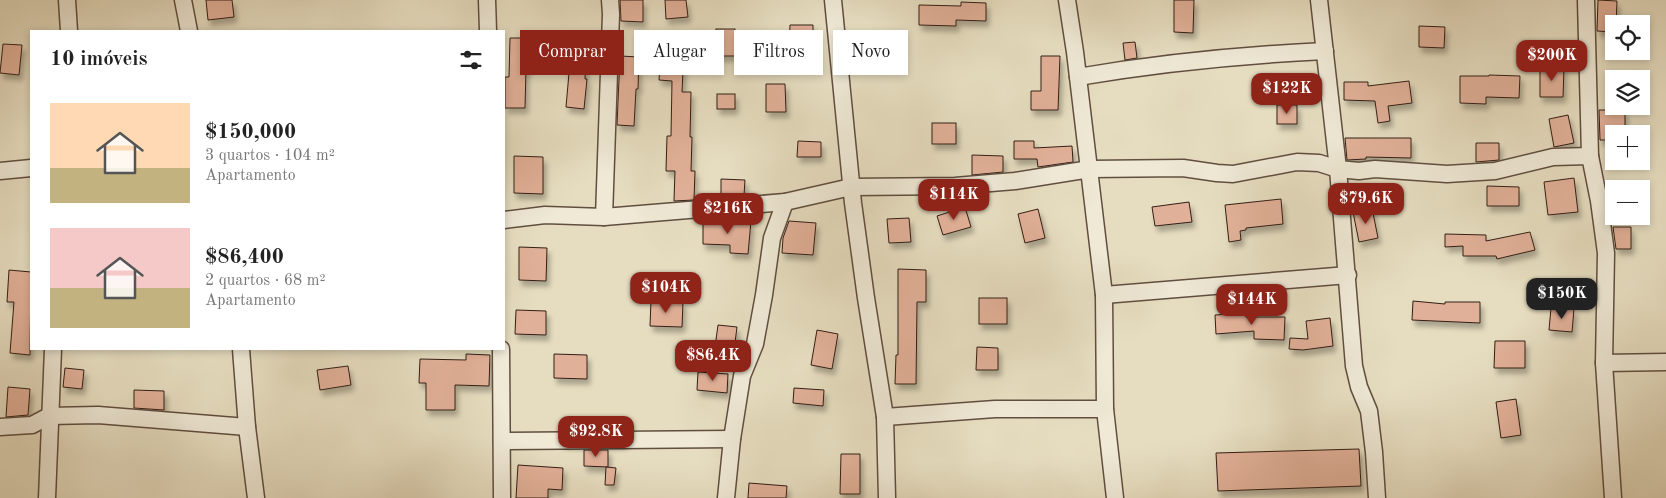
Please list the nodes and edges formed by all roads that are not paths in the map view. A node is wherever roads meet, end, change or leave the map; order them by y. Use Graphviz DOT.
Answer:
graph roads {
  1 [pos="67,0"];
  2 [pos="183,0"];
  3 [pos="488,0"];
  4 [pos="610,0"];
  5 [pos="833,0"];
  6 [pos="1067,0"];
  7 [pos="1319,0"];
  8 [pos="1586,0"];
  9 [pos="69,30"];
  10 [pos="189,30"];
  11 [pos="488,30"];
  12 [pos="1325,51"];
  13 [pos="1078,77"];
  14 [pos="1590,156"];
  15 [pos="30,168"];
  16 [pos="1338,168"];
  17 [pos="1090,169"];
  18 [pos="0,171"];
  19 [pos="851,187"];
  20 [pos="784,202"];
  21 [pos="604,217"];
  22 [pos="505,220"];
  23 [pos="1348,275"];
  24 [pos="1104,295"];
  25 [pos="53,350"];
  26 [pos="241,350"];
  27 [pos="501,350"];
  28 [pos="1604,362"];
  29 [pos="1666,362"];
  30 [pos="1105,410"];
  31 [pos="49,416"];
  32 [pos="885,416"];
  33 [pos="0,427"];
  34 [pos="247,427"];
  35 [pos="732,440"];
  36 [pos="502,441"];
  37 [pos="47,498"];
  38 [pos="256,498"];
  39 [pos="502,498"];
  40 [pos="726,498"];
  41 [pos="887,498"];
  42 [pos="1115,498"];
  43 [pos="1377,498"];
  44 [pos="1613,498"];
  1 -- 9 [label="street"];
  2 -- 10 [label="street"];
  3 -- 11 [label="street"];
  4 -- 21 [label="street"];
  5 -- 19 [label="street"];
  6 -- 13 [label="street"];
  7 -- 12 [label="street"];
  8 -- 14 [label="street"];
  12 -- 13 [label="street"];
  12 -- 16 [label="street"];
  13 -- 17 [label="street"];
  14 -- 16 [label="street"];
  14 -- 28 [label="street"];
  15 -- 18 [label="street"];
  16 -- 17 [label="street"];
  16 -- 23 [label="street"];
  17 -- 19 [label="street"];
  17 -- 24 [label="street"];
  19 -- 20 [label="street"];
  19 -- 32 [label="street"];
  20 -- 21 [label="street"];
  20 -- 35 [label="street"];
  21 -- 22 [label="street"];
  23 -- 24 [label="street"];
  23 -- 43 [label="street"];
  24 -- 30 [label="street"];
  25 -- 31 [label="street"];
  26 -- 34 [label="street"];
  27 -- 36 [label="street"];
  28 -- 29 [label="street"];
  28 -- 44 [label="street"];
  30 -- 32 [label="street"];
  30 -- 42 [label="street"];
  31 -- 33 [label="street"];
  31 -- 34 [label="street"];
  31 -- 37 [label="street"];
  32 -- 41 [label="street"];
  34 -- 38 [label="street"];
  35 -- 36 [label="street"];
  35 -- 40 [label="street"];
  36 -- 39 [label="street"];
}
